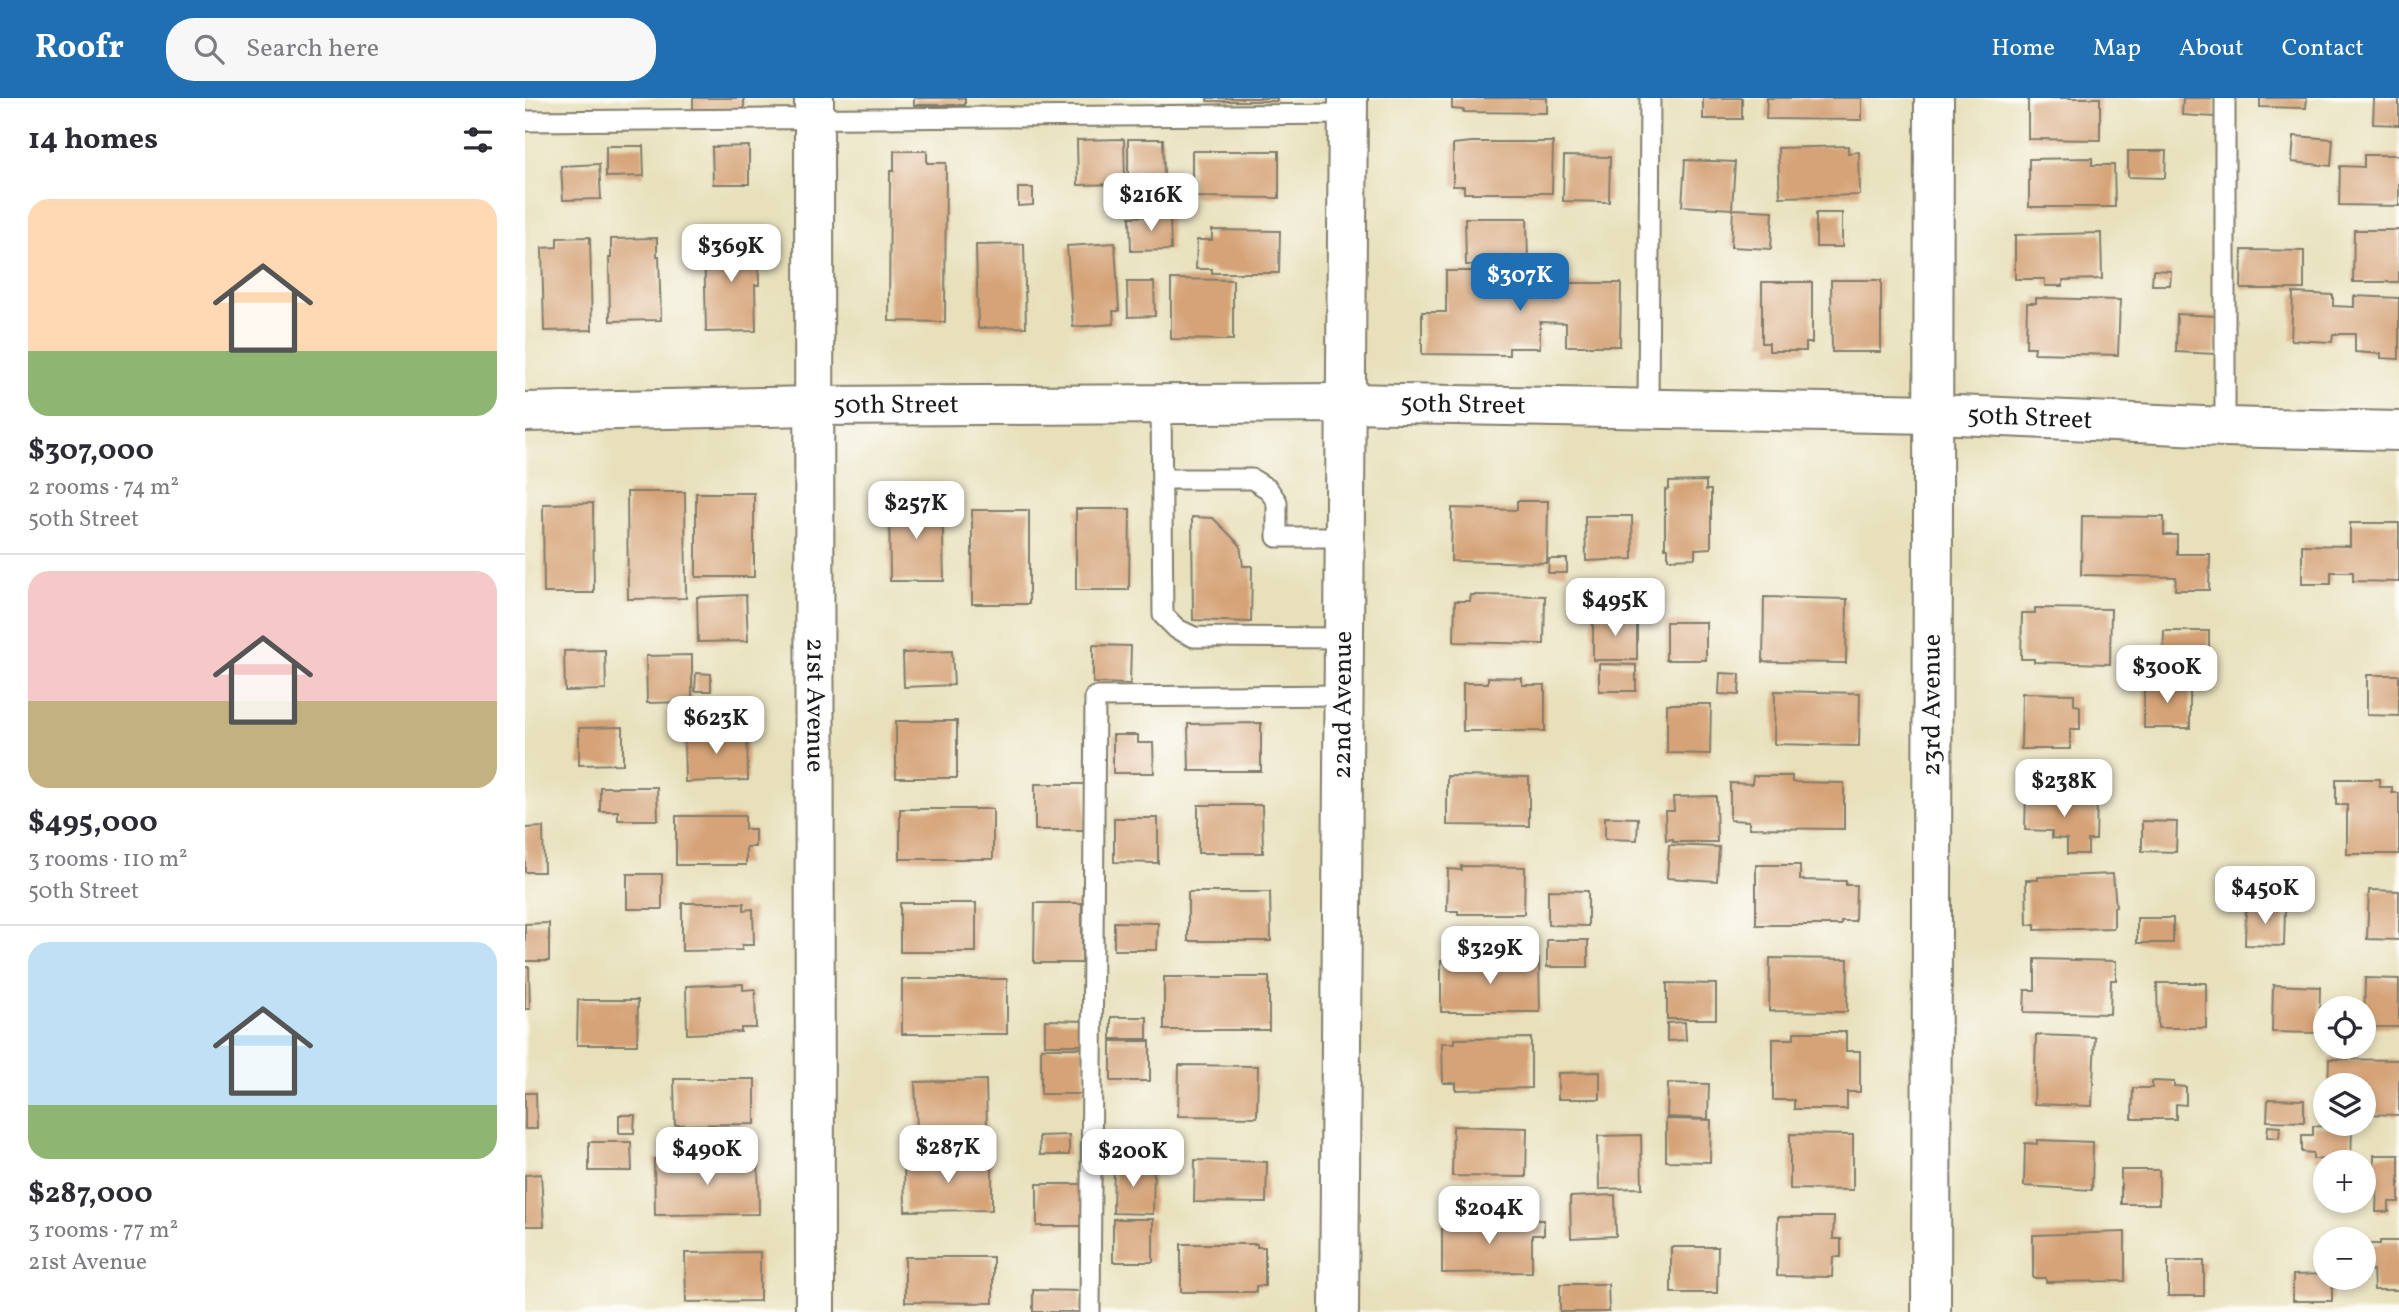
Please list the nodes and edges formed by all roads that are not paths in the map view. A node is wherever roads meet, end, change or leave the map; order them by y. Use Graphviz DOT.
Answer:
graph roads {
  1 [pos="1650,98"];
  2 [pos="1934,98"];
  3 [pos="2225,98"];
  4 [pos="1348,106"];
  5 [pos="814,108"];
  6 [pos="525,121"];
  7 [pos="1347,403"];
  8 [pos="1161,404"];
  9 [pos="813,406"];
  10 [pos="1648,408"];
  11 [pos="525,412"];
  12 [pos="1935,414"];
  13 [pos="2225,427"];
  14 [pos="2399,431"];
  15 [pos="1162,479"];
  16 [pos="1346,537"];
  17 [pos="1345,638"];
  18 [pos="1345,695"];
  19 [pos="815,1312"];
  20 [pos="1090,1312"];
  21 [pos="1339,1312"];
  22 [pos="1931,1312"];
  1 -- 10 [label="lane"];
  2 -- 12 [label="street, 23rd Avenue"];
  3 -- 13 [label="lane"];
  4 -- 5 [label="lane"];
  4 -- 7 [label="street, 22nd Avenue"];
  5 -- 6 [label="lane"];
  5 -- 9 [label="street, 21st Avenue"];
  7 -- 8 [label="street, 50th Street"];
  7 -- 10 [label="street, 50th Street"];
  7 -- 16 [label="street, 22nd Avenue"];
  8 -- 9 [label="street, 50th Street"];
  8 -- 15 [label="lane"];
  9 -- 11 [label="street, 50th Street"];
  9 -- 19 [label="street, 21st Avenue"];
  10 -- 12 [label="street, 50th Street"];
  12 -- 13 [label="street, 50th Street"];
  12 -- 22 [label="street, 23rd Avenue"];
  13 -- 14 [label="street, 50th Street"];
  15 -- 16 [label="lane"];
  15 -- 17 [label="lane"];
  16 -- 17 [label="street, 22nd Avenue"];
  17 -- 18 [label="street, 22nd Avenue"];
  18 -- 20 [label="lane"];
  18 -- 21 [label="street, 22nd Avenue"];
}
